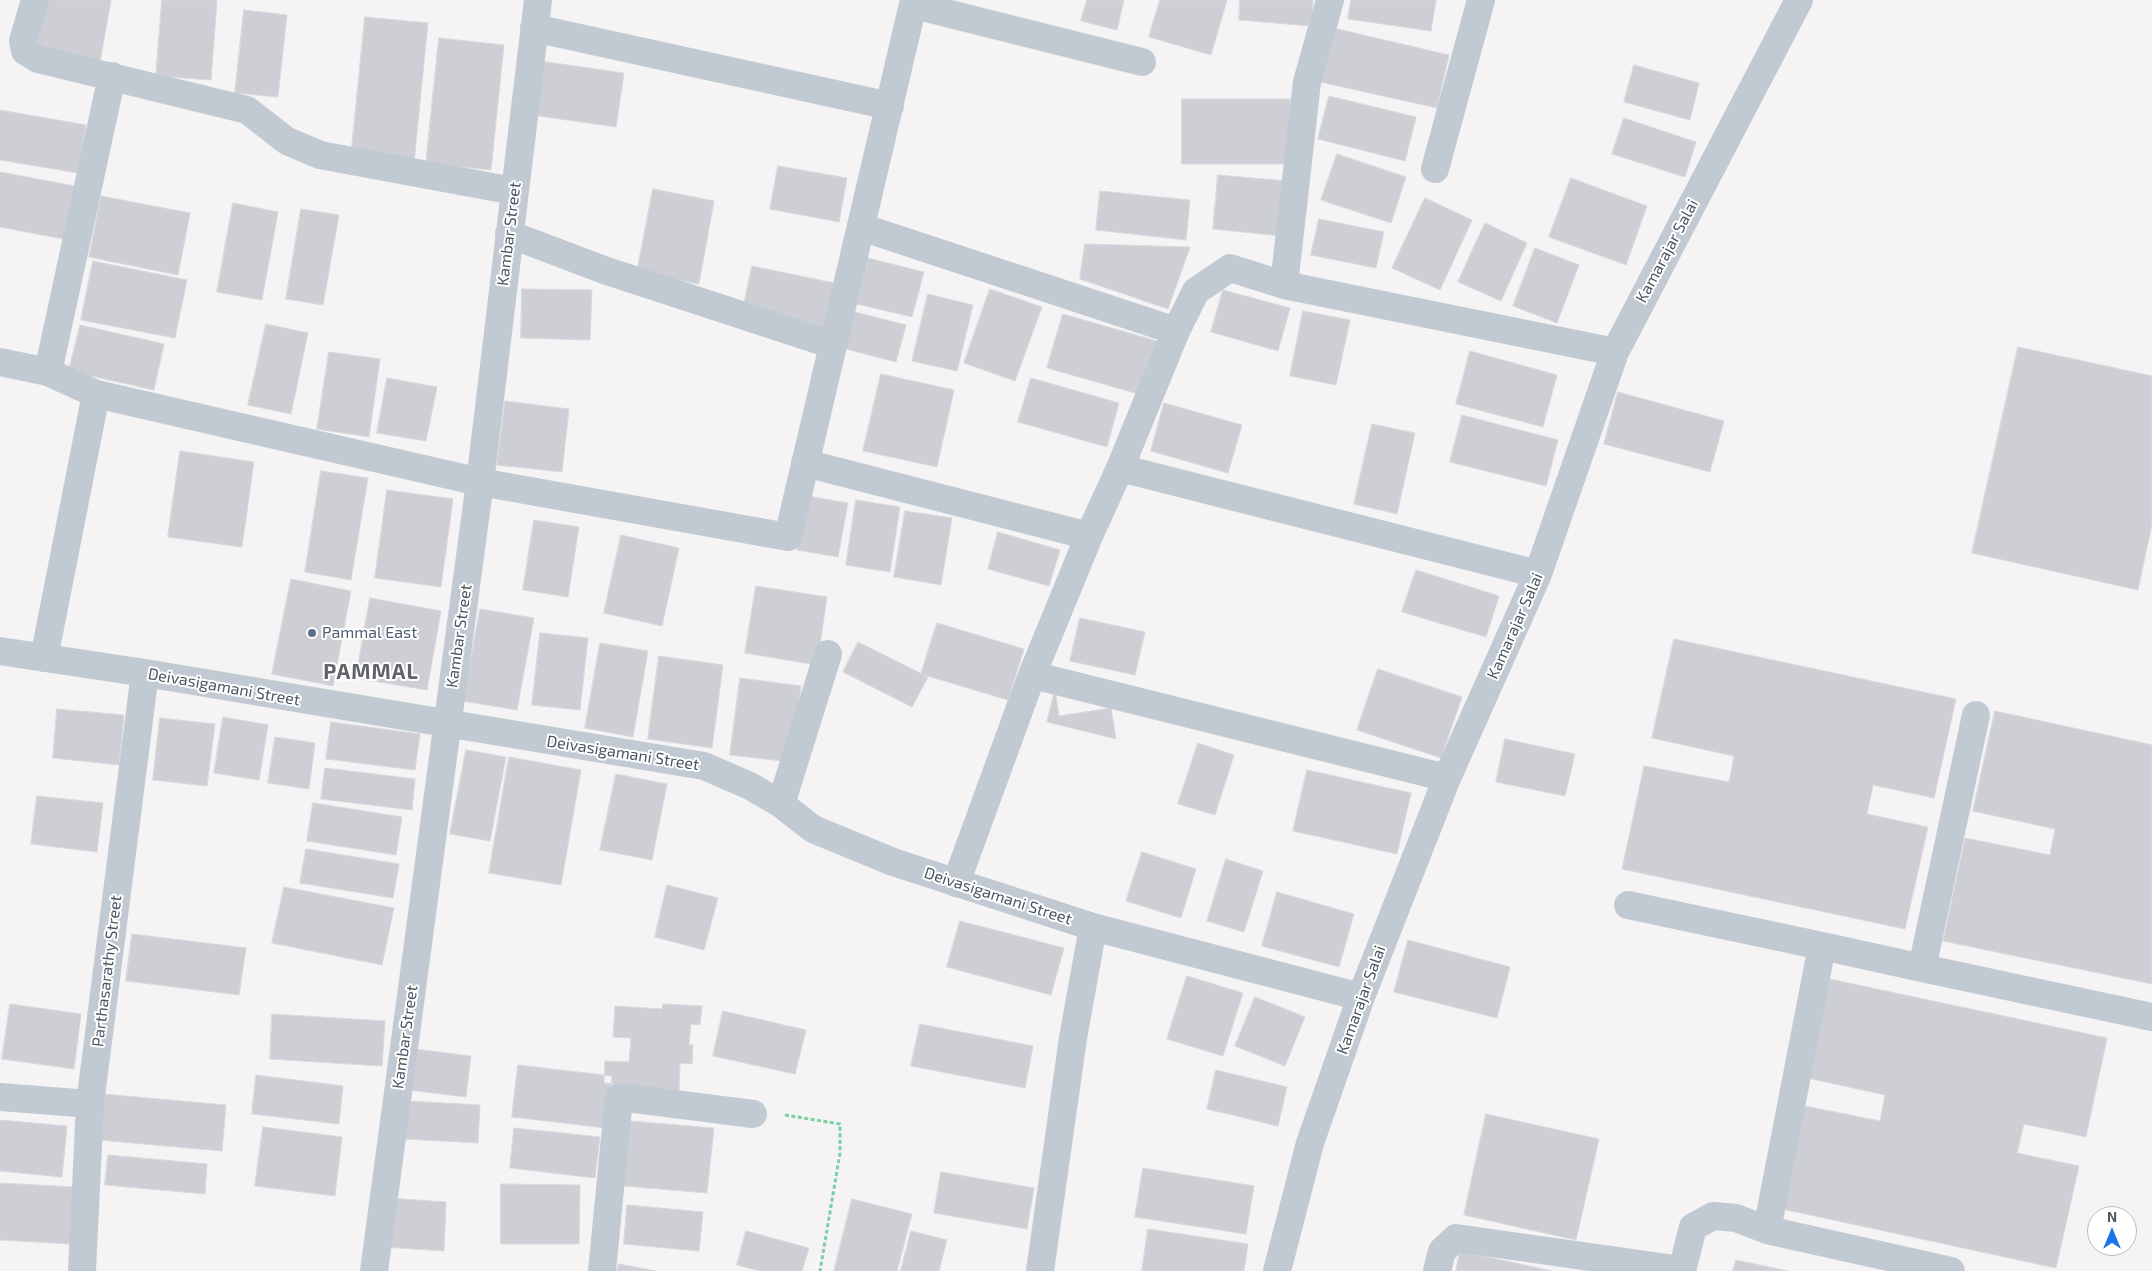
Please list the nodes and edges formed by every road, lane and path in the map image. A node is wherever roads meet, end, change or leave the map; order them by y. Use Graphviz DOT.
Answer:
graph roads {
  1 [pos="36,0"];
  2 [pos="538,0"];
  3 [pos="1330,0"];
  4 [pos="1481,0"];
  5 [pos="1799,0"];
  6 [pos="914,2"];
  7 [pos="534,28"];
  8 [pos="1142,62"];
  9 [pos="112,76"];
  10 [pos="890,106"];
  11 [pos="1435,169"];
  12 [pos="514,191"];
  13 [pos="861,227"];
  14 [pos="509,234"];
  15 [pos="1284,284"];
  16 [pos="1176,331"];
  17 [pos="833,345"];
  18 [pos="1615,352"];
  19 [pos="0,362"];
  20 [pos="48,372"];
  21 [pos="96,394"];
  22 [pos="805,463"];
  23 [pos="1120,468"];
  24 [pos="480,482"];
  25 [pos="1090,536"];
  26 [pos="1538,574"];
  27 [pos="0,651"];
  28 [pos="828,654"];
  29 [pos="44,658"];
  30 [pos="146,673"];
  31 [pos="1032,675"];
  32 [pos="1976,715"];
  33 [pos="448,725"];
  34 [pos="1447,778"];
  35 [pos="780,804"];
  36 [pos="956,882"];
  37 [pos="1628,905"];
  38 [pos="1093,927"];
  39 [pos="1822,946"];
  40 [pos="1922,968"];
  41 [pos="1361,997"];
  42 [pos="2152,1017"];
  43 [pos="0,1097"];
  44 [pos="90,1104"];
  45 [pos="753,1114"];
  46 [pos="1767,1230"];
  47 [pos="82,1271"];
  48 [pos="374,1271"];
  49 [pos="602,1271"];
  50 [pos="820,1271"];
  51 [pos="1040,1271"];
  52 [pos="1277,1271"];
  53 [pos="1437,1271"];
  54 [pos="1682,1271"];
  55 [pos="1951,1271"];
  1 -- 9 [label="street"];
  2 -- 7 [label="street, Kambar Street"];
  3 -- 15 [label="street"];
  4 -- 11 [label="street"];
  5 -- 18 [label="street, Kamarajar Salai"];
  6 -- 8 [label="street"];
  6 -- 10 [label="street"];
  7 -- 10 [label="street"];
  7 -- 12 [label="street, Kambar Street"];
  9 -- 12 [label="street"];
  9 -- 20 [label="street"];
  10 -- 13 [label="street"];
  12 -- 14 [label="street, Kambar Street"];
  13 -- 16 [label="street"];
  13 -- 17 [label="street"];
  14 -- 17 [label="street"];
  14 -- 24 [label="street, Kambar Street"];
  15 -- 16 [label="street"];
  15 -- 18 [label="street"];
  16 -- 23 [label="street"];
  17 -- 22 [label="street"];
  18 -- 26 [label="street, Kamarajar Salai"];
  19 -- 20 [label="street"];
  20 -- 21 [label="street"];
  21 -- 24 [label="street"];
  21 -- 29 [label="street"];
  22 -- 24 [label="street"];
  22 -- 25 [label="street"];
  23 -- 25 [label="street"];
  23 -- 26 [label="street"];
  24 -- 33 [label="street, Kambar Street"];
  25 -- 31 [label="street"];
  26 -- 34 [label="street, Kamarajar Salai"];
  27 -- 29 [label="street, Deivasigamani Street"];
  28 -- 35 [label="street"];
  29 -- 30 [label="street, Deivasigamani Street"];
  30 -- 33 [label="street, Deivasigamani Street"];
  30 -- 44 [label="street, Parthasarathy Street"];
  31 -- 34 [label="street"];
  31 -- 36 [label="street"];
  32 -- 40 [label="street"];
  33 -- 35 [label="street, Deivasigamani Street"];
  33 -- 48 [label="street, Kambar Street"];
  34 -- 41 [label="street, Kamarajar Salai"];
  35 -- 36 [label="street, Deivasigamani Street"];
  36 -- 38 [label="street, Deivasigamani Street"];
  37 -- 39 [label="street"];
  38 -- 41 [label="street, Deivasigamani Street"];
  38 -- 51 [label="street"];
  39 -- 40 [label="street"];
  39 -- 46 [label="street"];
  40 -- 42 [label="street"];
  41 -- 52 [label="street, Kamarajar Salai"];
  43 -- 44 [label="street"];
  44 -- 47 [label="street, Parthasarathy Street"];
  45 -- 49 [label="street"];
  45 -- 50 [label="path"];
  46 -- 54 [label="street"];
  46 -- 55 [label="street"];
  53 -- 54 [label="street"];
}
